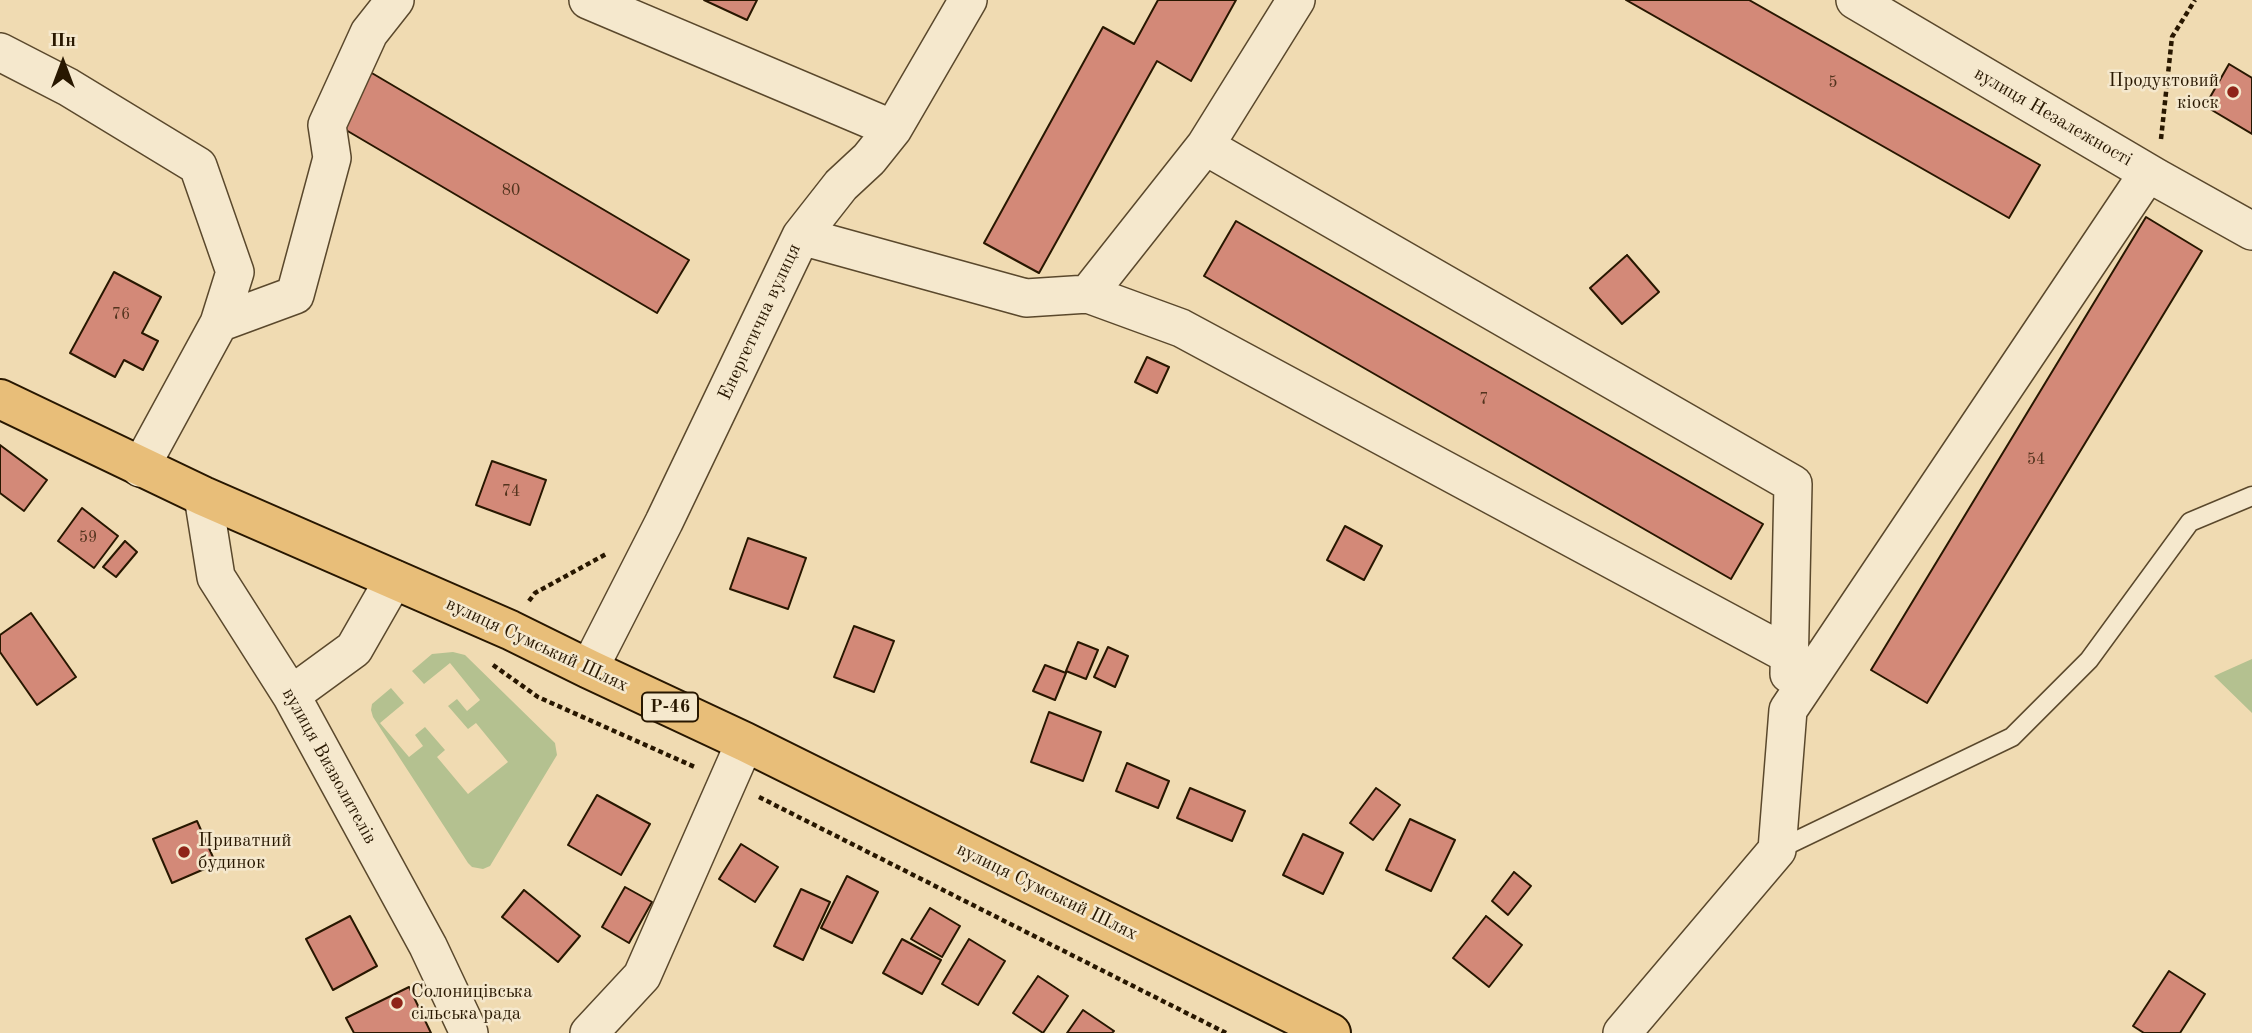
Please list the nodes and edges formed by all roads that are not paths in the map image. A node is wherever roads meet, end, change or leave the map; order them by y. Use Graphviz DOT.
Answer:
graph roads {
  1 [pos="395,0"];
  2 [pos="588,0"];
  3 [pos="968,0"];
  4 [pos="1296,0"];
  5 [pos="1855,0"];
  6 [pos="0,52"];
  7 [pos="893,129"];
  8 [pos="1205,146"];
  9 [pos="2152,175"];
  10 [pos="2252,231"];
  11 [pos="801,236"];
  12 [pos="1088,295"];
  13 [pos="219,323"];
  14 [pos="0,399"];
  15 [pos="140,467"];
  16 [pos="202,496"];
  17 [pos="2252,496"];
  18 [pos="394,579"];
  19 [pos="1790,655"];
  20 [pos="589,669"];
  21 [pos="291,695"];
  22 [pos="1788,710"];
  23 [pos="745,741"];
  24 [pos="1777,850"];
  25 [pos="469,1033"];
  26 [pos="589,1033"];
  27 [pos="1331,1033"];
  28 [pos="1622,1033"];
  1 -- 13 [label="street"];
  2 -- 7 [label="street"];
  3 -- 7 [label="street, Енергетична вулиця"];
  4 -- 8 [label="street"];
  5 -- 9 [label="street, вулиця Незалежності"];
  6 -- 13 [label="street"];
  7 -- 11 [label="street, Енергетична вулиця"];
  8 -- 12 [label="street"];
  8 -- 19 [label="street"];
  9 -- 10 [label="street, вулиця Незалежності"];
  9 -- 22 [label="street"];
  11 -- 12 [label="street"];
  11 -- 20 [label="street, Енергетична вулиця"];
  12 -- 19 [label="street"];
  13 -- 15 [label="street"];
  14 -- 15 [label="main road, вулиця Сумський Шлях / Р-46"];
  15 -- 16 [label="main road, вулиця Сумський Шлях / Р-46"];
  16 -- 18 [label="main road, вулиця Сумський Шлях / Р-46"];
  16 -- 21 [label="street, вулиця Визволителів"];
  17 -- 24 [label="lane"];
  18 -- 20 [label="main road, вулиця Сумський Шлях / Р-46"];
  18 -- 21 [label="street"];
  19 -- 22 [label="street"];
  20 -- 23 [label="main road, вулиця Сумський Шлях / Р-46"];
  21 -- 25 [label="street, вулиця Визволителів"];
  22 -- 24 [label="street"];
  23 -- 26 [label="street"];
  23 -- 27 [label="main road, вулиця Сумський Шлях / Р-46"];
  24 -- 28 [label="street"];
}
